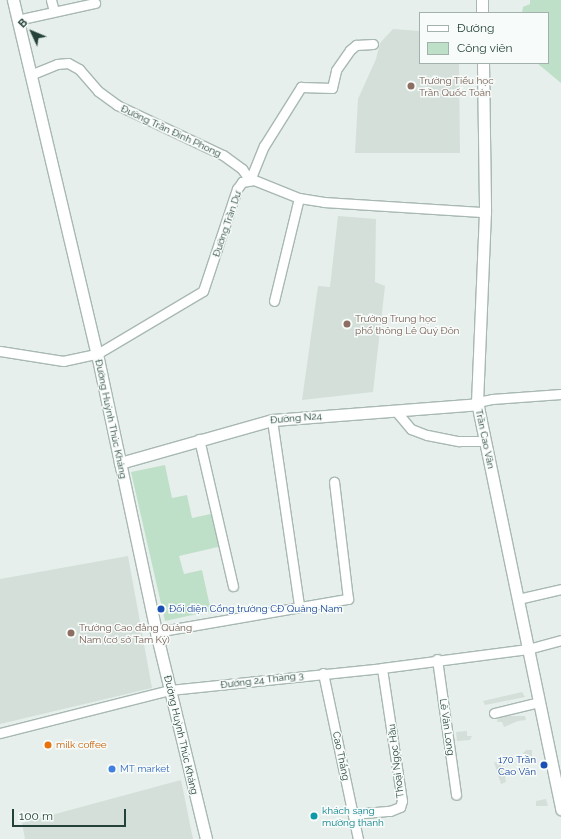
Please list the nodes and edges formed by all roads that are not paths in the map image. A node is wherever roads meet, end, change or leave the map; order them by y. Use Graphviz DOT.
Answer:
graph roads {
  1 [pos="13,0"];
  2 [pos="51,0"];
  3 [pos="482,0"];
  4 [pos="95,3"];
  5 [pos="54,12"];
  6 [pos="482,12"];
  7 [pos="17,20"];
  8 [pos="373,44"];
  9 [pos="483,64"];
  10 [pos="30,75"];
  11 [pos="250,180"];
  12 [pos="299,198"];
  13 [pos="485,212"];
  14 [pos="274,301"];
  15 [pos="0,350"];
  16 [pos="97,354"];
  17 [pos="561,394"];
  18 [pos="477,403"];
  19 [pos="395,410"];
  20 [pos="272,420"];
  21 [pos="199,439"];
  22 [pos="485,441"];
  23 [pos="120,463"];
  24 [pos="334,482"];
  25 [pos="233,586"];
  26 [pos="561,589"];
  27 [pos="518,599"];
  28 [pos="299,606"];
  29 [pos="156,632"];
  30 [pos="561,640"];
  31 [pos="528,649"];
  32 [pos="437,659"];
  33 [pos="382,668"];
  34 [pos="323,673"];
  35 [pos="170,690"];
  36 [pos="539,702"];
  37 [pos="494,713"];
  38 [pos="0,733"];
  39 [pos="456,795"];
  40 [pos="561,809"];
  41 [pos="352,814"];
  42 [pos="206,839"];
  43 [pos="358,839"];
  1 -- 7 [label="street, Đường Huỳnh Thúc Kháng"];
  2 -- 5 [label="street"];
  3 -- 6 [label="street"];
  4 -- 5 [label="street"];
  5 -- 7 [label="street"];
  7 -- 10 [label="street, Đường Huỳnh Thúc Kháng"];
  8 -- 11 [label="street"];
  9 -- 13 [label="street, Trần Cao Vân"];
  10 -- 11 [label="street, Đường Trần Đình Phong"];
  10 -- 16 [label="street, Đường Huỳnh Thúc Kháng"];
  11 -- 12 [label="street, Đường Trần Dư"];
  11 -- 16 [label="street, Đường Trần Dư"];
  12 -- 13 [label="street, Đường Trần Dư"];
  12 -- 14 [label="street"];
  13 -- 18 [label="street, Trần Cao Vân"];
  15 -- 16 [label="street, Đường Trần Dư"];
  16 -- 23 [label="street, Đường Huỳnh Thúc Kháng"];
  17 -- 18 [label="street"];
  18 -- 19 [label="street, Đường N24"];
  18 -- 22 [label="street, Trần Cao Vân"];
  19 -- 20 [label="street, Đường N24"];
  19 -- 22 [label="street"];
  20 -- 21 [label="street, Đường N24"];
  20 -- 28 [label="street"];
  21 -- 23 [label="street, Đường N24"];
  21 -- 25 [label="street"];
  22 -- 27 [label="street, Trần Cao Vân"];
  23 -- 29 [label="street, Đường Huỳnh Thúc Kháng"];
  24 -- 28 [label="street"];
  26 -- 27 [label="street"];
  27 -- 31 [label="street, Trần Cao Vân"];
  28 -- 29 [label="street"];
  29 -- 35 [label="street, Đường Huỳnh Thúc Kháng"];
  30 -- 31 [label="street, Đường 24 Tháng 3"];
  31 -- 32 [label="street, Đường 24 Tháng 3"];
  31 -- 36 [label="street, Trần Cao Vân"];
  32 -- 33 [label="street, Đường 24 Tháng 3"];
  32 -- 39 [label="street, Lê Văn Long"];
  33 -- 34 [label="street, Đường 24 Tháng 3"];
  33 -- 41 [label="street, Thoại Ngọc Hầu"];
  34 -- 35 [label="street, Đường 24 Tháng 3"];
  34 -- 41 [label="street, Cao Thắng"];
  35 -- 38 [label="street, Đường 24 Tháng 3"];
  35 -- 42 [label="street, Đường Huỳnh Thúc Kháng"];
  36 -- 37 [label="street"];
  36 -- 40 [label="street, Trần Cao Vân"];
  41 -- 43 [label="street, Cao Thắng"];
}
